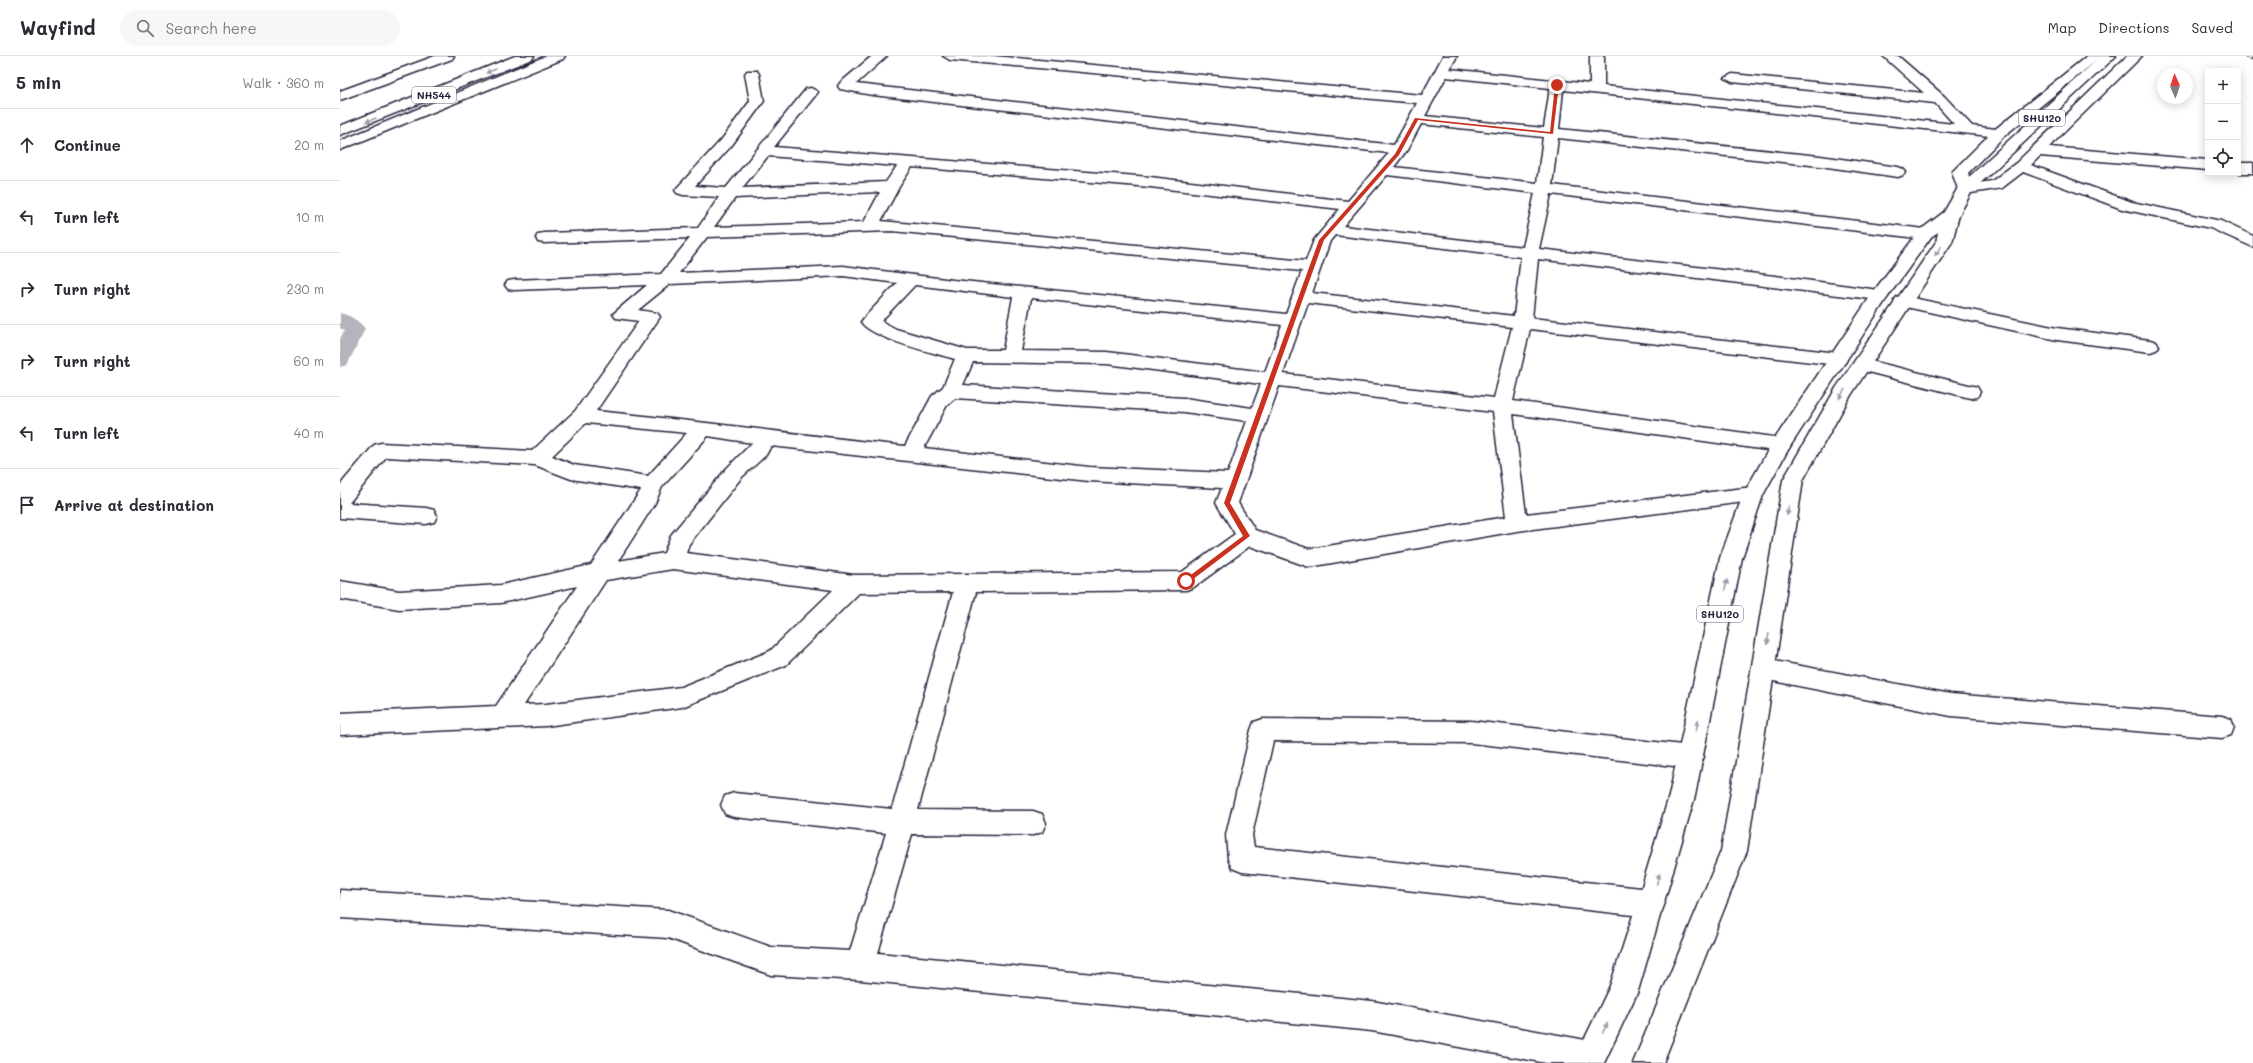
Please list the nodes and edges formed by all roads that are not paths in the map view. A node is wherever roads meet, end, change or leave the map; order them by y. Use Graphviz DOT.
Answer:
graph roads {
  1 [pos="447,56"];
  2 [pos="492,56"];
  3 [pos="527,56"];
  4 [pos="558,56"];
  5 [pos="880,56"];
  6 [pos="950,56"];
  7 [pos="1598,56"];
  8 [pos="1890,56"];
  9 [pos="2095,56"];
  10 [pos="2109,56"];
  11 [pos="2135,56"];
  12 [pos="1021,59"];
  13 [pos="1445,64"];
  14 [pos="752,74"];
  15 [pos="1732,78"];
  16 [pos="1557,85"];
  17 [pos="1597,89"];
  18 [pos="811,92"];
  19 [pos="340,96"];
  20 [pos="1939,99"];
  21 [pos="1426,100"];
  22 [pos="354,111"];
  23 [pos="1416,119"];
  24 [pos="1968,130"];
  25 [pos="340,131"];
  26 [pos="1552,133"];
  27 [pos="1999,133"];
  28 [pos="340,146"];
  29 [pos="1400,150"];
  30 [pos="763,151"];
  31 [pos="2038,151"];
  32 [pos="908,162"];
  33 [pos="2205,165"];
  34 [pos="2021,166"];
  35 [pos="2241,168"];
  36 [pos="2253,168"];
  37 [pos="1383,170"];
  38 [pos="1898,172"];
  39 [pos="1970,184"];
  40 [pos="891,187"];
  41 [pos="1544,189"];
  42 [pos="730,193"];
  43 [pos="1352,206"];
  44 [pos="1951,215"];
  45 [pos="870,226"];
  46 [pos="1331,230"];
  47 [pos="703,232"];
  48 [pos="1925,234"];
  49 [pos="544,238"];
  50 [pos="2253,242"];
  51 [pos="1530,252"];
  52 [pos="1312,267"];
  53 [pos="666,278"];
  54 [pos="910,280"];
  55 [pos="514,285"];
  56 [pos="1023,292"];
  57 [pos="1880,295"];
  58 [pos="1301,298"];
  59 [pos="1903,301"];
  60 [pos="1293,320"];
  61 [pos="1522,323"];
  62 [pos="2150,346"];
  63 [pos="966,356"];
  64 [pos="1011,357"];
  65 [pos="1838,359"];
  66 [pos="1863,366"];
  67 [pos="1271,380"];
  68 [pos="951,391"];
  69 [pos="1970,392"];
  70 [pos="1502,406"];
  71 [pos="582,416"];
  72 [pos="1258,416"];
  73 [pos="703,428"];
  74 [pos="764,438"];
  75 [pos="1782,445"];
  76 [pos="911,454"];
  77 [pos="537,458"];
  78 [pos="1235,481"];
  79 [pos="653,484"];
  80 [pos="1753,495"];
  81 [pos="340,499"];
  82 [pos="340,510"];
  83 [pos="426,516"];
  84 [pos="1517,523"];
  85 [pos="1247,536"];
  86 [pos="673,560"];
  87 [pos="597,573"];
  88 [pos="967,583"];
  89 [pos="854,584"];
  90 [pos="340,590"];
  91 [pos="1763,669"];
  92 [pos="503,717"];
  93 [pos="340,724"];
  94 [pos="2222,727"];
  95 [pos="1691,757"];
  96 [pos="734,805"];
  97 [pos="902,822"];
  98 [pos="1033,823"];
  99 [pos="1651,903"];
  100 [pos="340,904"];
  101 [pos="860,966"];
  102 [pos="1589,1060"];
  103 [pos="1648,1063"];
  1 -- 19 [label="main road"];
  2 -- 22 [label="main road, NH544"];
  3 -- 25 [label="main road, NH544, one-way"];
  4 -- 28 [label="main road"];
  5 -- 29 [label="main road"];
  6 -- 12 [label="main road"];
  7 -- 17 [label="main road"];
  8 -- 20 [label="main road"];
  9 -- 27 [label="main road, SHU120"];
  10 -- 39 [label="main road, SHU120"];
  11 -- 31 [label="main road"];
  12 -- 21 [label="main road"];
  13 -- 16 [label="main road"];
  13 -- 21 [label="main road"];
  14 -- 42 [label="main road"];
  15 -- 20 [label="main road"];
  16 -- 17 [label="main road"];
  16 -- 26 [label="main road"];
  17 -- 24 [label="main road"];
  18 -- 30 [label="main road"];
  20 -- 24 [label="main road"];
  21 -- 23 [label="main road"];
  23 -- 26 [label="main road"];
  23 -- 29 [label="main road"];
  24 -- 27 [label="main road"];
  26 -- 38 [label="main road"];
  26 -- 41 [label="main road"];
  27 -- 39 [label="main road, SHU120"];
  29 -- 37 [label="main road"];
  30 -- 32 [label="main road"];
  30 -- 42 [label="main road"];
  31 -- 33 [label="main road"];
  31 -- 34 [label="main road"];
  32 -- 40 [label="main road"];
  32 -- 43 [label="main road"];
  34 -- 39 [label="main road"];
  34 -- 50 [label="main road"];
  35 -- 36 [label="main road"];
  37 -- 41 [label="main road"];
  37 -- 43 [label="main road"];
  39 -- 44 [label="main road, SHU120"];
  40 -- 42 [label="main road"];
  40 -- 45 [label="main road"];
  41 -- 48 [label="main road"];
  41 -- 51 [label="main road"];
  42 -- 47 [label="main road"];
  43 -- 46 [label="main road"];
  44 -- 48 [label="main road, SHU120"];
  44 -- 59 [label="main road, one-way"];
  45 -- 47 [label="main road"];
  45 -- 52 [label="main road"];
  46 -- 51 [label="main road"];
  46 -- 52 [label="main road"];
  47 -- 49 [label="main road"];
  47 -- 53 [label="main road"];
  48 -- 57 [label="main road, SHU120"];
  51 -- 57 [label="main road"];
  51 -- 61 [label="main road"];
  52 -- 58 [label="main road"];
  53 -- 54 [label="main road"];
  53 -- 55 [label="main road"];
  53 -- 71 [label="main road"];
  54 -- 56 [label="main road"];
  54 -- 63 [label="main road"];
  56 -- 60 [label="main road"];
  56 -- 64 [label="main road"];
  57 -- 65 [label="main road, SHU120"];
  58 -- 60 [label="main road"];
  58 -- 61 [label="main road"];
  59 -- 62 [label="main road"];
  59 -- 66 [label="main road"];
  60 -- 67 [label="main road"];
  61 -- 65 [label="main road"];
  61 -- 70 [label="main road"];
  63 -- 64 [label="main road"];
  63 -- 68 [label="main road"];
  64 -- 67 [label="main road"];
  65 -- 75 [label="main road, SHU120"];
  66 -- 69 [label="main road"];
  66 -- 91 [label="main road, one-way"];
  67 -- 70 [label="main road"];
  67 -- 72 [label="main road"];
  68 -- 72 [label="main road"];
  68 -- 76 [label="main road"];
  70 -- 75 [label="main road"];
  70 -- 84 [label="main road"];
  71 -- 73 [label="main road"];
  71 -- 77 [label="main road"];
  72 -- 78 [label="main road"];
  73 -- 74 [label="main road"];
  73 -- 79 [label="main road"];
  74 -- 76 [label="main road"];
  74 -- 86 [label="main road"];
  75 -- 80 [label="main road, SHU120"];
  76 -- 78 [label="main road"];
  77 -- 79 [label="main road"];
  77 -- 81 [label="main road"];
  78 -- 85 [label="main road"];
  79 -- 87 [label="main road"];
  80 -- 84 [label="main road"];
  95 -- 80 [label="main road, SHU120, one-way"];
  82 -- 83 [label="main road"];
  84 -- 85 [label="main road"];
  85 -- 88 [label="main road"];
  86 -- 87 [label="main road"];
  86 -- 89 [label="main road"];
  87 -- 90 [label="main road"];
  87 -- 92 [label="main road"];
  88 -- 89 [label="main road"];
  88 -- 97 [label="main road"];
  89 -- 92 [label="main road"];
  91 -- 94 [label="main road"];
  91 -- 103 [label="main road"];
  92 -- 93 [label="main road"];
  99 -- 95 [label="main road, SHU120, one-way"];
  95 -- 99 [label="main road"];
  96 -- 97 [label="main road"];
  97 -- 98 [label="main road"];
  97 -- 101 [label="main road"];
  102 -- 99 [label="main road, SHU120, one-way"];
  100 -- 101 [label="main road"];
  101 -- 102 [label="main road"];
}
